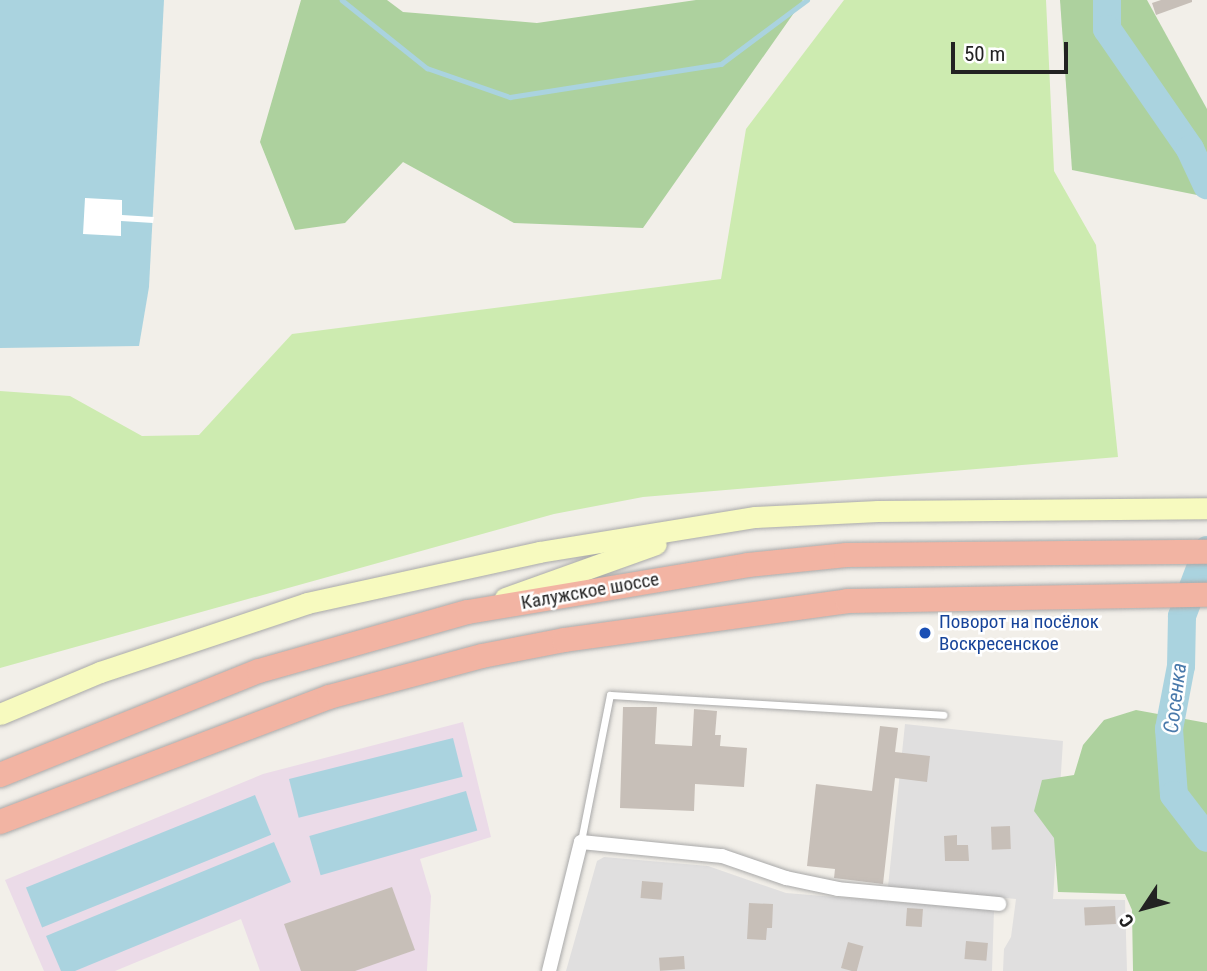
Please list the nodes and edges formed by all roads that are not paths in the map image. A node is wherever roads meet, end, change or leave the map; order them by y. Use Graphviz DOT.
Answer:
graph roads {
  1 [pos="1207,508"];
  2 [pos="715,524"];
  3 [pos="1207,552"];
  4 [pos="1207,594"];
  5 [pos="468,612"];
  6 [pos="0,714"];
  7 [pos="943,715"];
  8 [pos="0,775"];
  9 [pos="0,822"];
  10 [pos="581,842"];
  11 [pos="999,904"];
  12 [pos="549,971"];
  1 -- 2 [label="main road"];
  2 -- 5 [label="main road"];
  2 -- 6 [label="main road"];
  3 -- 5 [label="highway, Калужское шоссе"];
  4 -- 9 [label="highway"];
  5 -- 8 [label="highway, Калужское шоссе"];
  7 -- 10 [label="lane"];
  10 -- 11 [label="street"];
  10 -- 12 [label="street"];
}
